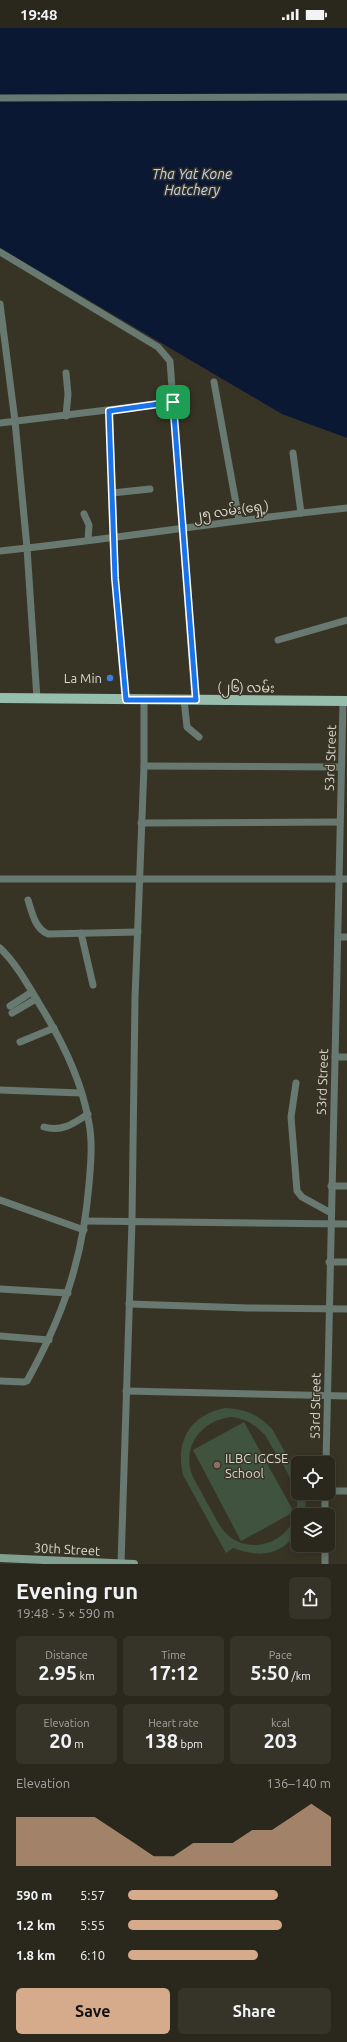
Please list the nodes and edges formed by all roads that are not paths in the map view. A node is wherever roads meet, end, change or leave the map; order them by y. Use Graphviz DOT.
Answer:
graph roads {
  1 [pos="347,97"];
  2 [pos="0,98"];
  3 [pos="0,252"];
  4 [pos="0,304"];
  5 [pos="66,373"];
  6 [pos="214,382"];
  7 [pos="173,402"];
  8 [pos="109,411"];
  9 [pos="66,416"];
  10 [pos="15,421"];
  11 [pos="0,423"];
  12 [pos="293,453"];
  13 [pos="150,489"];
  14 [pos="112,493"];
  15 [pos="347,508"];
  16 [pos="301,513"];
  17 [pos="84,514"];
  18 [pos="239,520"];
  19 [pos="184,529"];
  20 [pos="113,536"];
  21 [pos="88,540"];
  22 [pos="27,548"];
  23 [pos="0,551"];
  24 [pos="347,620"];
  25 [pos="278,640"];
  26 [pos="0,698"];
  27 [pos="37,699"];
  28 [pos="126,700"];
  29 [pos="144,700"];
  30 [pos="184,700"];
  31 [pos="196,700"];
  32 [pos="345,701"];
  33 [pos="199,737"];
  34 [pos="144,766"];
  35 [pos="341,767"];
  36 [pos="340,822"];
  37 [pos="141,823"];
  38 [pos="0,879"];
  39 [pos="339,879"];
  40 [pos="347,879"];
  41 [pos="141,880"];
  42 [pos="28,900"];
  43 [pos="138,932"];
  44 [pos="82,933"];
  45 [pos="338,937"];
  46 [pos="347,937"];
  47 [pos="0,948"];
  48 [pos="93,985"];
  49 [pos="32,992"];
  50 [pos="36,1000"];
  51 [pos="54,1028"];
  52 [pos="20,1042"];
  53 [pos="335,1057"];
  54 [pos="347,1057"];
  55 [pos="296,1083"];
  56 [pos="0,1090"];
  57 [pos="81,1093"];
  58 [pos="88,1114"];
  59 [pos="44,1127"];
  60 [pos="331,1186"];
  61 [pos="347,1186"];
  62 [pos="0,1200"];
  63 [pos="331,1213"];
  64 [pos="86,1221"];
  65 [pos="132,1221"];
  66 [pos="330,1224"];
  67 [pos="347,1224"];
  68 [pos="84,1230"];
  69 [pos="329,1262"];
  70 [pos="347,1262"];
  71 [pos="0,1289"];
  72 [pos="68,1294"];
  73 [pos="129,1304"];
  74 [pos="328,1309"];
  75 [pos="347,1309"];
  76 [pos="0,1336"];
  77 [pos="49,1340"];
  78 [pos="0,1381"];
  79 [pos="126,1391"];
  80 [pos="327,1396"];
  81 [pos="347,1396"];
  82 [pos="326,1456"];
  83 [pos="335,1491"];
  84 [pos="347,1491"];
  85 [pos="325,1552"];
  86 [pos="0,1558"];
  87 [pos="122,1564"];
  88 [pos="134,1564"];
  89 [pos="324,1564"];
  1 -- 2 [label="street"];
  3 -- 7 [label="street"];
  4 -- 10 [label="street"];
  5 -- 9 [label="street"];
  6 -- 18 [label="street"];
  7 -- 8 [label="street"];
  7 -- 19 [label="street"];
  8 -- 9 [label="street"];
  8 -- 14 [label="street"];
  9 -- 10 [label="street"];
  10 -- 11 [label="street"];
  10 -- 22 [label="street"];
  12 -- 16 [label="street"];
  13 -- 14 [label="street"];
  14 -- 20 [label="street"];
  15 -- 16 [label="street, ၂၅ လမ်း(ရှေ့)"];
  16 -- 18 [label="street, ၂၅ လမ်း(ရှေ့)"];
  17 -- 21 [label="street"];
  18 -- 19 [label="street, ၂၅ လမ်း(ရှေ့)"];
  19 -- 20 [label="street, ၂၅ လမ်း(ရှေ့)"];
  19 -- 31 [label="street"];
  20 -- 21 [label="street, ၂၅ လမ်း(ရှေ့)"];
  20 -- 28 [label="street"];
  21 -- 22 [label="street, ၂၅ လမ်း(ရှေ့)"];
  22 -- 23 [label="street, ၂၅ လမ်း(ရှေ့)"];
  22 -- 27 [label="street"];
  24 -- 25 [label="street"];
  26 -- 27 [label="main road, (၂၆) လမ်း"];
  27 -- 28 [label="main road, (၂၆) လမ်း"];
  28 -- 29 [label="main road, (၂၆) လမ်း"];
  29 -- 30 [label="main road, (၂၆) လမ်း"];
  29 -- 34 [label="street"];
  30 -- 31 [label="main road, (၂၆) လမ်း"];
  30 -- 33 [label="street"];
  31 -- 32 [label="main road, (၂၆) လမ်း"];
  32 -- 35 [label="street, 53rd Street"];
  34 -- 35 [label="street"];
  34 -- 37 [label="street"];
  35 -- 36 [label="street, 53rd Street"];
  36 -- 37 [label="street"];
  36 -- 39 [label="street, 53rd Street"];
  37 -- 41 [label="street"];
  38 -- 41 [label="street"];
  39 -- 40 [label="street"];
  39 -- 41 [label="street"];
  39 -- 45 [label="street, 53rd Street"];
  41 -- 43 [label="street"];
  42 -- 44 [label="street"];
  43 -- 44 [label="street"];
  43 -- 65 [label="street"];
  44 -- 48 [label="street"];
  45 -- 46 [label="street"];
  45 -- 53 [label="street, 53rd Street"];
  47 -- 49 [label="street"];
  49 -- 50 [label="street"];
  49 -- 50 [label="street"];
  50 -- 51 [label="street"];
  51 -- 52 [label="street"];
  51 -- 57 [label="street"];
  53 -- 54 [label="street"];
  53 -- 60 [label="street, 53rd Street"];
  55 -- 63 [label="street"];
  56 -- 57 [label="street"];
  57 -- 58 [label="street"];
  58 -- 59 [label="street"];
  58 -- 64 [label="street"];
  60 -- 61 [label="street"];
  60 -- 63 [label="street, 53rd Street"];
  62 -- 68 [label="street"];
  63 -- 66 [label="street, 53rd Street"];
  64 -- 65 [label="street"];
  64 -- 68 [label="street"];
  65 -- 66 [label="street"];
  65 -- 73 [label="street"];
  66 -- 67 [label="street"];
  66 -- 69 [label="street, 53rd Street"];
  68 -- 72 [label="street"];
  69 -- 70 [label="street"];
  69 -- 74 [label="street, 53rd Street"];
  71 -- 72 [label="street"];
  72 -- 77 [label="street"];
  73 -- 74 [label="street"];
  73 -- 79 [label="street"];
  74 -- 75 [label="street"];
  74 -- 80 [label="street, 53rd Street"];
  76 -- 77 [label="street"];
  77 -- 78 [label="street"];
  79 -- 80 [label="street"];
  79 -- 87 [label="street"];
  80 -- 81 [label="street"];
  80 -- 82 [label="street, 53rd Street"];
  83 -- 84 [label="street"];
  85 -- 89 [label="street"];
  86 -- 87 [label="main road, 30th Street"];
  87 -- 88 [label="main road, 30th Street"];
}
